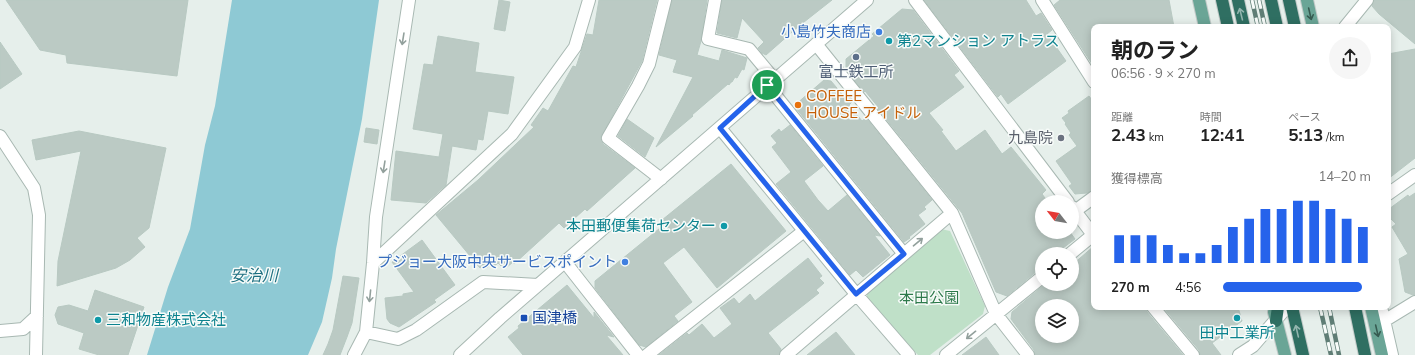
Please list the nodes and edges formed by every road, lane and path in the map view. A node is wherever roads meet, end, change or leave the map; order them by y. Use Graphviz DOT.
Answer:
graph roads {
  1 [pos="409,0"];
  2 [pos="589,0"];
  3 [pos="665,0"];
  4 [pos="715,0"];
  5 [pos="867,0"];
  6 [pos="915,0"];
  7 [pos="1042,0"];
  8 [pos="1199,0"];
  9 [pos="1222,0"];
  10 [pos="1238,0"];
  11 [pos="1271,0"];
  12 [pos="1289,0"];
  13 [pos="1307,0"];
  14 [pos="1367,0"];
  15 [pos="1203,24"];
  16 [pos="1227,24"];
  17 [pos="1243,24"];
  18 [pos="1276,24"];
  19 [pos="1294,24"];
  20 [pos="1312,24"];
  21 [pos="1347,24"];
  22 [pos="816,44"];
  23 [pos="1091,77"];
  24 [pos="771,82"];
  25 [pos="720,128"];
  26 [pos="0,136"];
  27 [pos="1415,174"];
  28 [pos="661,179"];
  29 [pos="1391,192"];
  30 [pos="1063,195"];
  31 [pos="1091,198"];
  32 [pos="1079,204"];
  33 [pos="952,213"];
  34 [pos="1079,216"];
  35 [pos="804,231"];
  36 [pos="1091,232"];
  37 [pos="1091,238"];
  38 [pos="1079,247"];
  39 [pos="904,254"];
  40 [pos="565,262"];
  41 [pos="373,263"];
  42 [pos="1035,283"];
  43 [pos="538,285"];
  44 [pos="856,294"];
  45 [pos="1415,302"];
  46 [pos="1156,310"];
  47 [pos="1274,310"];
  48 [pos="1278,310"];
  49 [pos="1285,310"];
  50 [pos="1293,310"];
  51 [pos="1356,310"];
  52 [pos="1372,310"];
  53 [pos="1382,310"];
  54 [pos="996,314"];
  55 [pos="38,316"];
  56 [pos="1276,321"];
  57 [pos="1384,321"];
  58 [pos="0,331"];
  59 [pos="366,332"];
  60 [pos="464,353"];
  61 [pos="36,355"];
  62 [pos="354,355"];
  63 [pos="638,355"];
  64 [pos="647,355"];
  65 [pos="786,355"];
  66 [pos="909,355"];
  67 [pos="946,355"];
  68 [pos="1028,355"];
  69 [pos="1193,355"];
  70 [pos="1239,355"];
  71 [pos="1285,355"];
  72 [pos="1303,355"];
  73 [pos="1366,355"];
  74 [pos="1382,355"];
  75 [pos="1392,355"];
  1 -- 41 [label="street, one-way"];
  2 -- 41 [label="street"];
  3 -- 28 [label="street"];
  4 -- 24 [label="street"];
  5 -- 22 [label="street"];
  6 -- 30 [label="street"];
  7 -- 23 [label="street"];
  8 -- 15 [label="main road"];
  9 -- 16 [label="highway"];
  17 -- 10 [label="highway, one-way"];
  11 -- 18 [label="highway"];
  12 -- 19 [label="highway"];
  13 -- 20 [label="main road, one-way"];
  14 -- 21 [label="street"];
  22 -- 24 [label="street"];
  22 -- 33 [label="street"];
  24 -- 25 [label="street"];
  24 -- 39 [label="street"];
  25 -- 28 [label="street"];
  25 -- 35 [label="street"];
  26 -- 55 [label="street"];
  27 -- 29 [label="street"];
  28 -- 40 [label="street"];
  31 -- 32 [label="street"];
  39 -- 33 [label="street, one-way"];
  33 -- 54 [label="street"];
  34 -- 36 [label="street"];
  35 -- 44 [label="street"];
  35 -- 64 [label="street"];
  37 -- 38 [label="street"];
  39 -- 44 [label="street"];
  40 -- 43 [label="street"];
  40 -- 63 [label="street"];
  41 -- 59 [label="street, one-way"];
  42 -- 54 [label="street"];
  43 -- 59 [label="street"];
  43 -- 60 [label="street"];
  44 -- 65 [label="street"];
  44 -- 66 [label="street"];
  45 -- 57 [label="street"];
  46 -- 69 [label="street"];
  47 -- 56 [label="main road"];
  48 -- 56 [label="highway"];
  49 -- 56 [label="street"];
  72 -- 50 [label="highway, one-way"];
  51 -- 73 [label="highway"];
  52 -- 74 [label="main road, one-way"];
  53 -- 57 [label="street"];
  54 -- 67 [label="street, one-way"];
  54 -- 68 [label="street"];
  55 -- 58 [label="street"];
  55 -- 61 [label="street"];
  56 -- 70 [label="street"];
  56 -- 71 [label="main road"];
  57 -- 75 [label="street"];
  59 -- 62 [label="street"];
}
